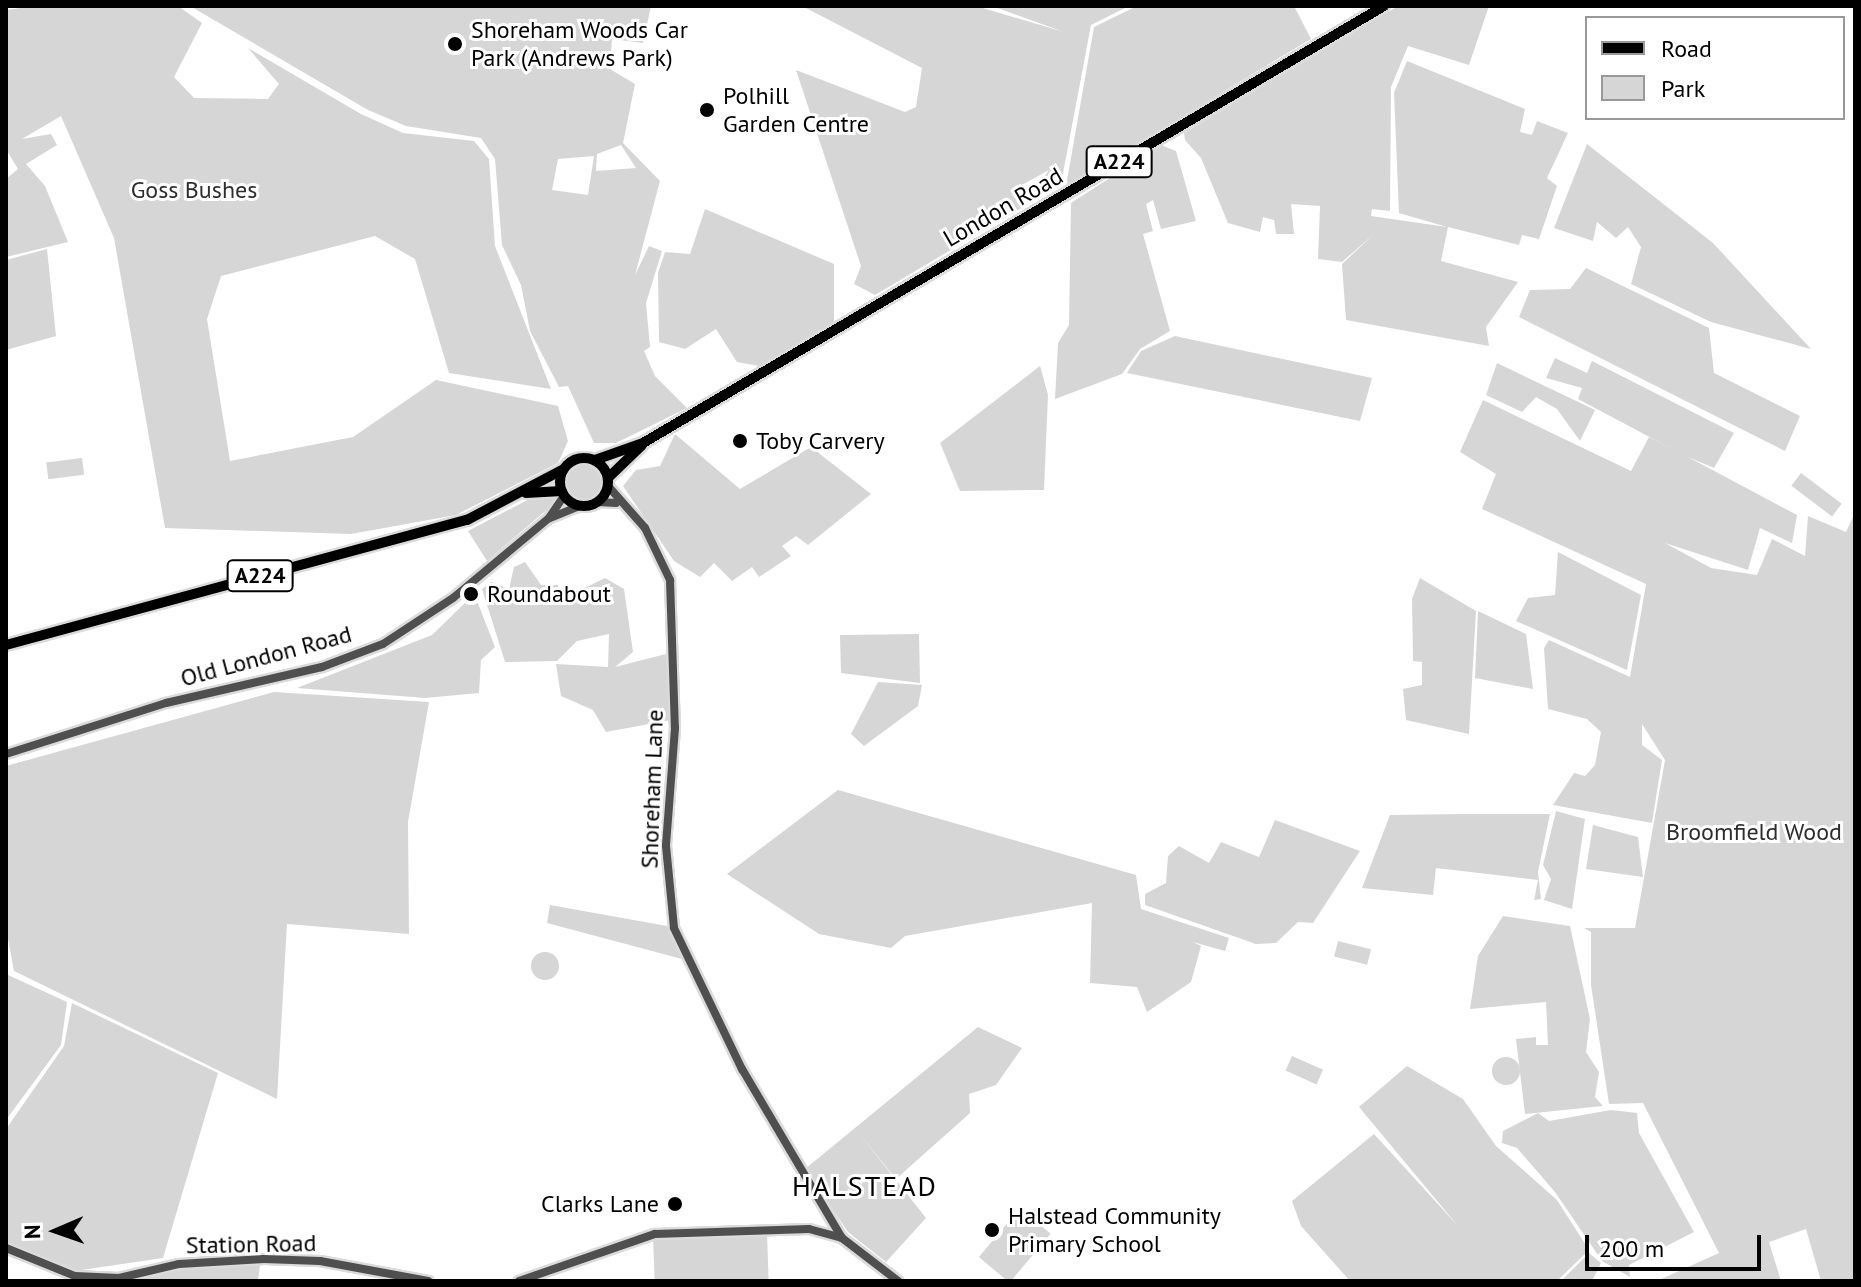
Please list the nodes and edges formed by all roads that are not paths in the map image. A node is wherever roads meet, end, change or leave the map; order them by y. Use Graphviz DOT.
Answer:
graph roads {
  1 [pos="1384,6"];
  2 [pos="643,443"];
  3 [pos="595,460"];
  4 [pos="562,470"];
  5 [pos="608,482"];
  6 [pos="524,493"];
  7 [pos="563,494"];
  8 [pos="598,502"];
  9 [pos="621,505"];
  10 [pos="579,506"];
  11 [pos="549,518"];
  12 [pos="6,645"];
  13 [pos="6,754"];
  14 [pos="842,1238"];
  15 [pos="6,1248"];
  16 [pos="428,1281"];
  17 [pos="519,1281"];
  18 [pos="898,1281"];
  1 -- 2 [label="main road, London Road / A224"];
  2 -- 3 [label="main road, London Road / A224"];
  2 -- 5 [label="main road, London Road / A224"];
  3 -- 4 [label="main road"];
  3 -- 5 [label="main road"];
  4 -- 6 [label="main road, A224"];
  4 -- 7 [label="main road"];
  5 -- 8 [label="main road"];
  5 -- 9 [label="street, Shoreham Lane"];
  6 -- 7 [label="main road, A224"];
  6 -- 12 [label="main road, A224"];
  7 -- 10 [label="main road"];
  7 -- 11 [label="street, Old London Road"];
  8 -- 9 [label="street"];
  8 -- 10 [label="main road"];
  9 -- 14 [label="street, Shoreham Lane"];
  10 -- 11 [label="street, Old London Road"];
  11 -- 13 [label="street, Old London Road"];
  14 -- 17 [label="street"];
  14 -- 18 [label="street"];
  15 -- 16 [label="street, Station Road"];
}
